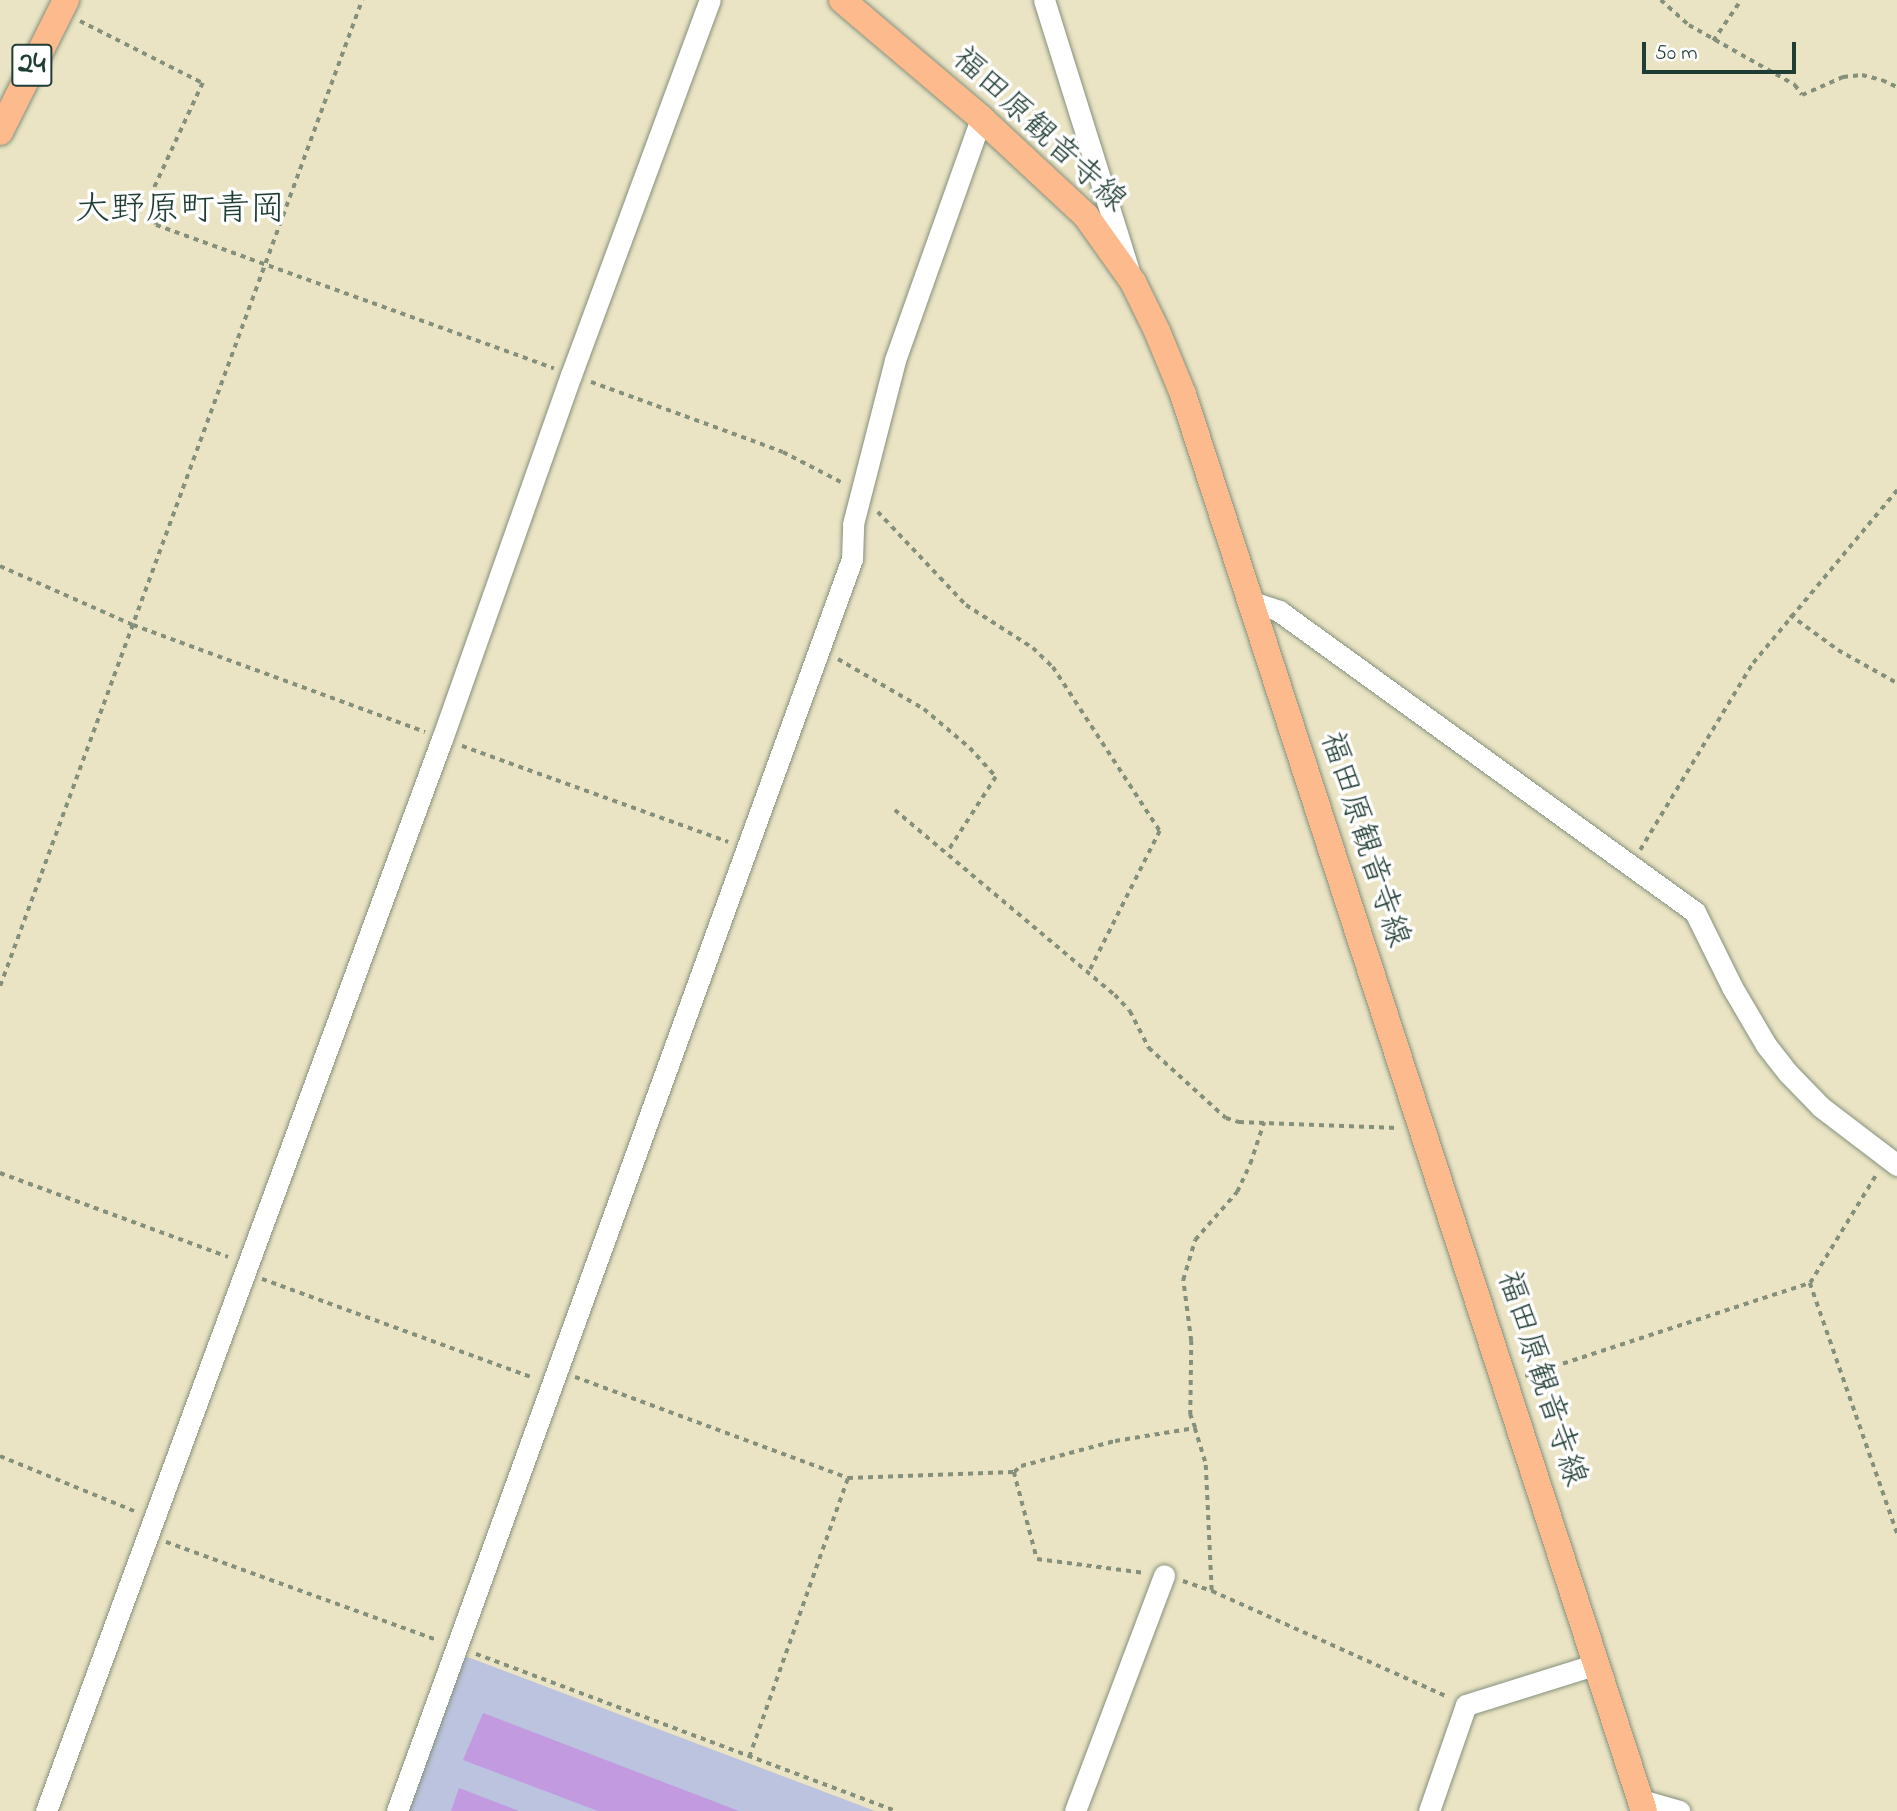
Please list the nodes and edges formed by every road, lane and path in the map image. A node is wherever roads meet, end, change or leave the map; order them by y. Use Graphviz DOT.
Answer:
graph roads {
  1 [pos="362,0"];
  2 [pos="710,0"];
  3 [pos="842,0"];
  4 [pos="1044,0"];
  5 [pos="1661,0"];
  6 [pos="1741,0"];
  7 [pos="63,6"];
  8 [pos="1713,41"];
  9 [pos="1897,87"];
  10 [pos="981,118"];
  11 [pos="0,132"];
  12 [pos="266,263"];
  13 [pos="1132,282"];
  14 [pos="571,375"];
  15 [pos="1897,491"];
  16 [pos="860,492"];
  17 [pos="0,566"];
  18 [pos="1250,601"];
  19 [pos="1790,615"];
  20 [pos="133,625"];
  21 [pos="820,649"];
  22 [pos="1897,683"];
  23 [pos="442,739"];
  24 [pos="895,810"];
  25 [pos="747,849"];
  26 [pos="947,853"];
  27 [pos="1630,867"];
  28 [pos="1088,972"];
  29 [pos="0,986"];
  30 [pos="1264,1122"];
  31 [pos="1424,1131"];
  32 [pos="1892,1162"];
  33 [pos="0,1173"];
  34 [pos="245,1268"];
  35 [pos="1810,1283"];
  36 [pos="553,1377"];
  37 [pos="1507,1381"];
  38 [pos="1195,1428"];
  39 [pos="0,1456"];
  40 [pos="1014,1472"];
  41 [pos="848,1478"];
  42 [pos="151,1527"];
  43 [pos="1897,1532"];
  44 [pos="1164,1575"];
  45 [pos="1212,1591"];
  46 [pos="457,1647"];
  47 [pos="1597,1664"];
  48 [pos="1466,1705"];
  49 [pos="749,1757"];
  50 [pos="1643,1806"];
  51 [pos="46,1811"];
  52 [pos="397,1811"];
  53 [pos="896,1811"];
  54 [pos="1075,1811"];
  55 [pos="1429,1811"];
  56 [pos="1679,1811"];
  1 -- 12 [label="path"];
  2 -- 14 [label="street"];
  3 -- 10 [label="main road, 福田原観音寺線"];
  4 -- 13 [label="street"];
  5 -- 8 [label="path"];
  6 -- 8 [label="path"];
  7 -- 11 [label="main road, 24"];
  7 -- 12 [label="path"];
  8 -- 9 [label="path"];
  10 -- 13 [label="main road, 福田原観音寺線"];
  10 -- 16 [label="street"];
  12 -- 14 [label="path"];
  12 -- 20 [label="path"];
  13 -- 18 [label="main road, 福田原観音寺線"];
  14 -- 16 [label="path"];
  14 -- 23 [label="street"];
  15 -- 19 [label="path"];
  16 -- 21 [label="street"];
  16 -- 28 [label="path"];
  17 -- 20 [label="path"];
  18 -- 27 [label="street"];
  18 -- 31 [label="main road, 福田原観音寺線"];
  19 -- 22 [label="path"];
  19 -- 27 [label="path"];
  20 -- 23 [label="path"];
  20 -- 29 [label="path"];
  21 -- 25 [label="street"];
  21 -- 26 [label="path"];
  23 -- 25 [label="path"];
  23 -- 34 [label="street"];
  24 -- 26 [label="path"];
  25 -- 36 [label="street"];
  26 -- 28 [label="path"];
  27 -- 32 [label="street"];
  28 -- 30 [label="path"];
  30 -- 31 [label="path"];
  30 -- 38 [label="path"];
  31 -- 37 [label="main road, 福田原観音寺線"];
  32 -- 35 [label="path"];
  33 -- 34 [label="path"];
  34 -- 36 [label="path"];
  34 -- 42 [label="street"];
  35 -- 37 [label="path"];
  35 -- 43 [label="path"];
  36 -- 41 [label="path"];
  36 -- 46 [label="street"];
  37 -- 47 [label="main road, 福田原観音寺線"];
  38 -- 40 [label="path"];
  38 -- 45 [label="path"];
  39 -- 42 [label="path"];
  40 -- 41 [label="path"];
  40 -- 44 [label="path"];
  41 -- 49 [label="path"];
  42 -- 46 [label="path"];
  42 -- 51 [label="street"];
  44 -- 45 [label="path"];
  44 -- 54 [label="street"];
  45 -- 48 [label="path"];
  46 -- 49 [label="path"];
  46 -- 52 [label="street"];
  47 -- 48 [label="street"];
  47 -- 50 [label="main road, 福田原観音寺線"];
  48 -- 55 [label="street"];
  49 -- 53 [label="path"];
  50 -- 56 [label="street"];
}
